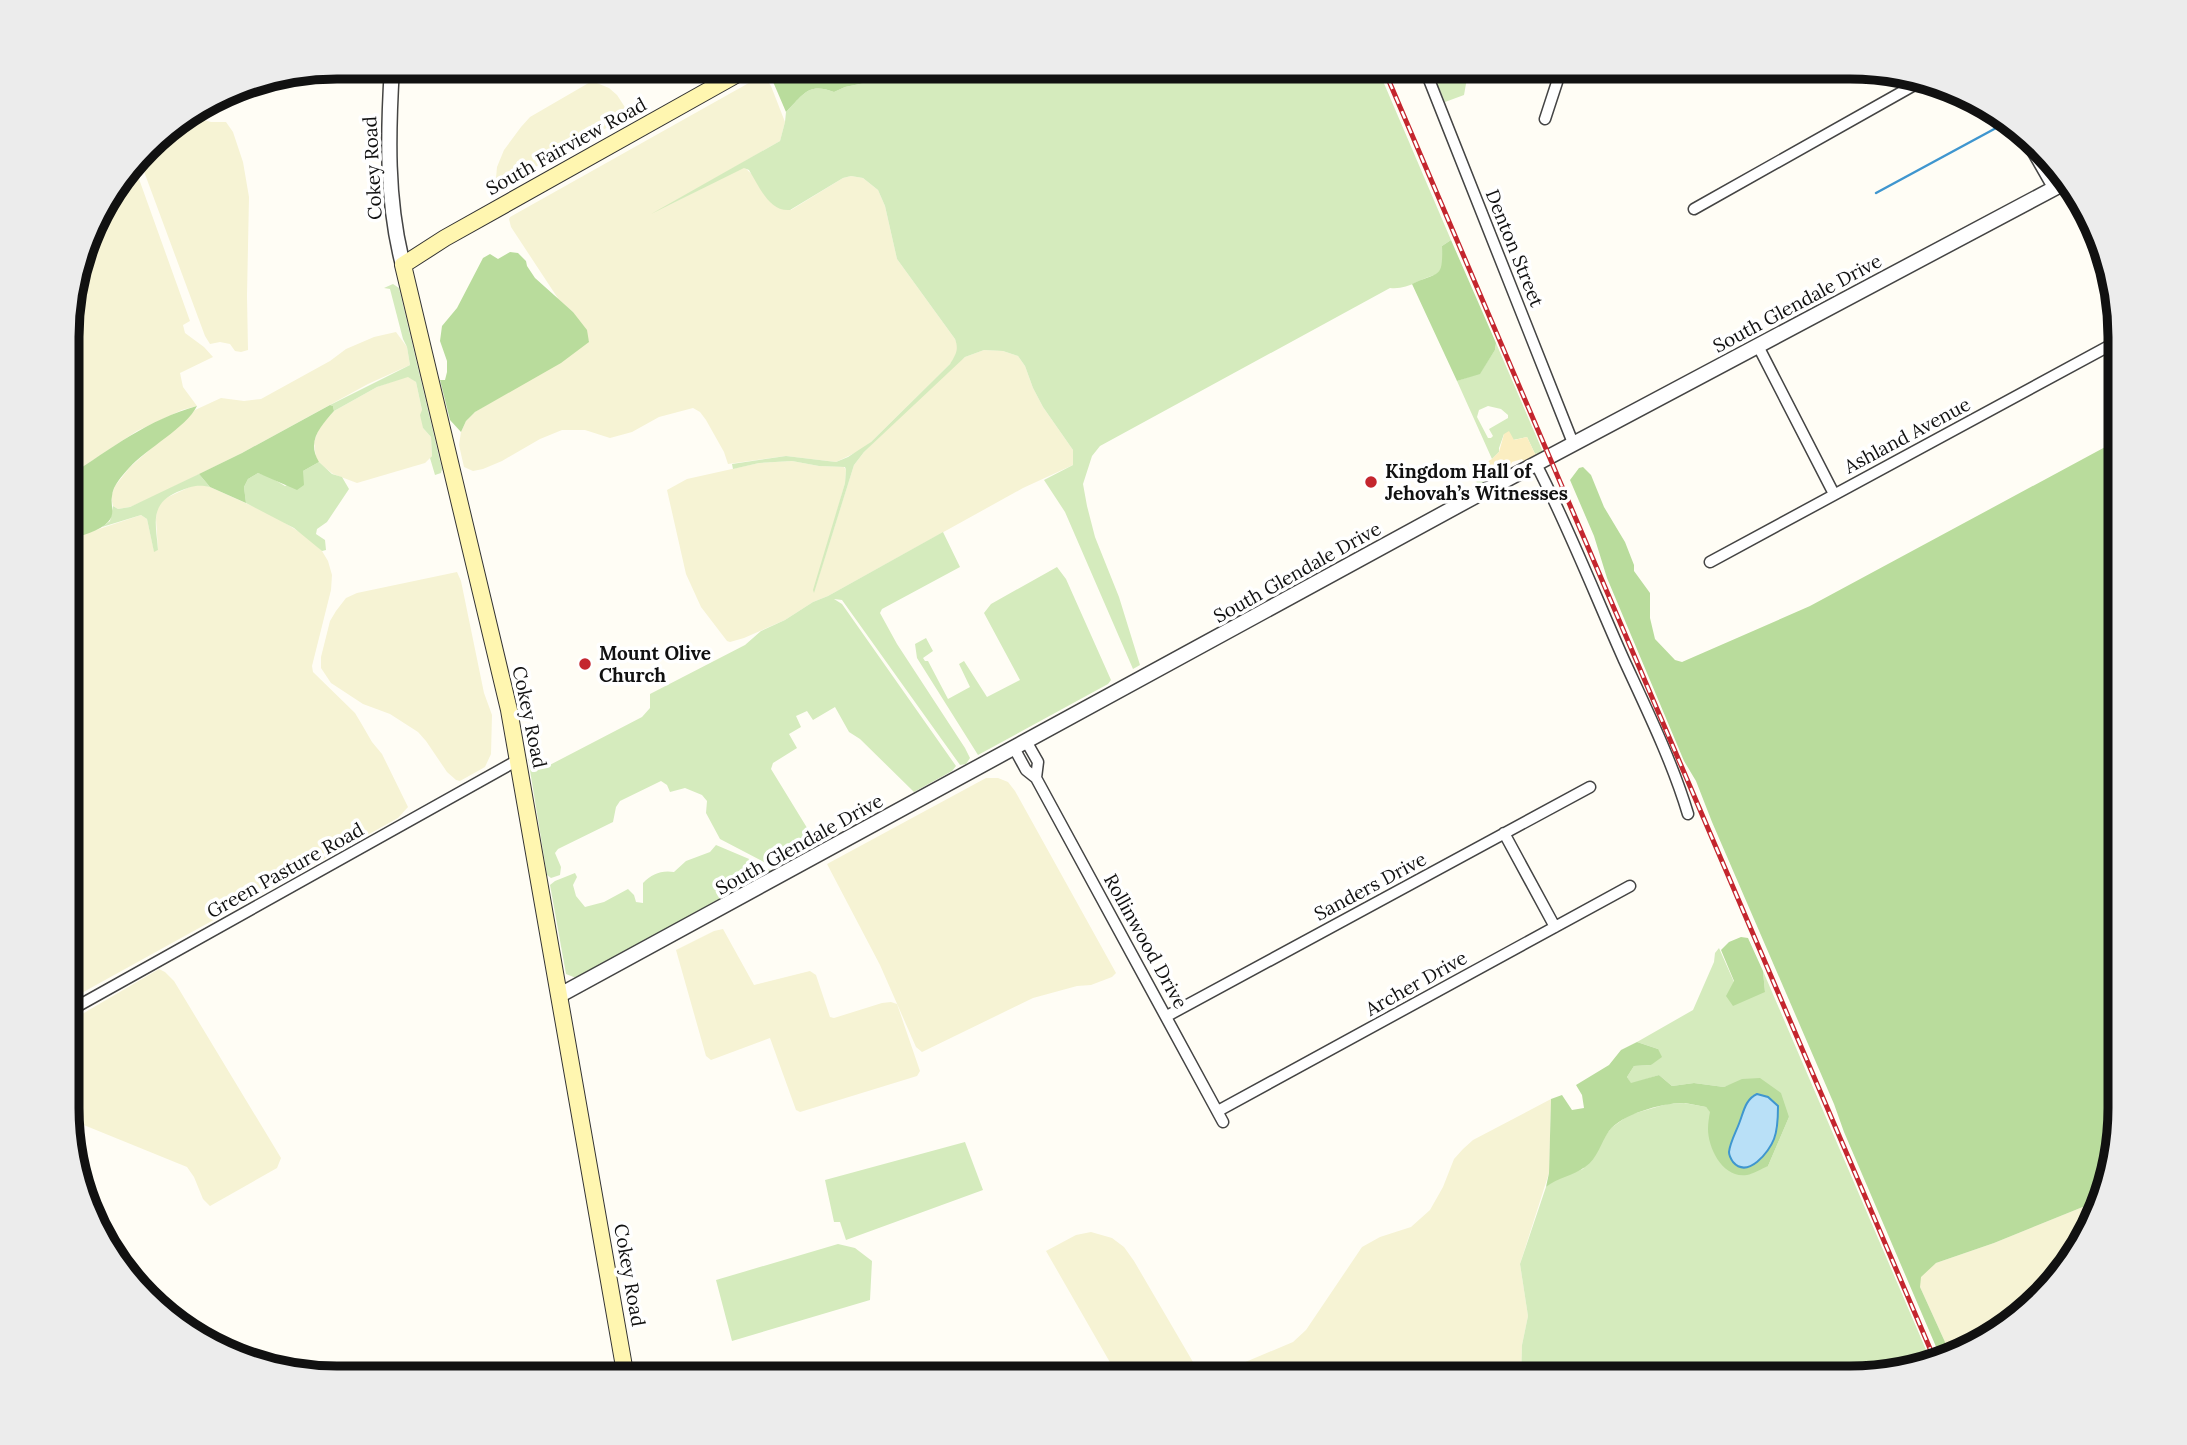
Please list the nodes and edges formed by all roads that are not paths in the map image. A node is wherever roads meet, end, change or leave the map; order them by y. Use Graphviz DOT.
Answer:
graph roads {
  1 [pos="392,79"];
  2 [pos="727,79"];
  3 [pos="1429,79"];
  4 [pos="1558,79"];
  5 [pos="1911,87"];
  6 [pos="1545,119"];
  7 [pos="2060,185"];
  8 [pos="1694,209"];
  9 [pos="403,265"];
  10 [pos="1758,346"];
  11 [pos="2108,347"];
  12 [pos="1573,443"];
  13 [pos="1536,464"];
  14 [pos="1834,494"];
  15 [pos="1710,562"];
  16 [pos="1020,745"];
  17 [pos="518,760"];
  18 [pos="1590,786"];
  19 [pos="1688,814"];
  20 [pos="1504,833"];
  21 [pos="1630,886"];
  22 [pos="1555,927"];
  23 [pos="560,995"];
  24 [pos="79,1005"];
  25 [pos="1167,1016"];
  26 [pos="1218,1111"];
  27 [pos="1223,1122"];
  28 [pos="624,1366"];
  1 -- 9 [label="street, Cokey Road"];
  2 -- 9 [label="main road, South Fairview Road"];
  3 -- 12 [label="street, Denton Street"];
  4 -- 6 [label="street"];
  5 -- 8 [label="street"];
  7 -- 10 [label="street, South Glendale Drive"];
  9 -- 17 [label="main road, Cokey Road"];
  10 -- 12 [label="street, South Glendale Drive"];
  10 -- 14 [label="street"];
  11 -- 14 [label="street, Ashland Avenue"];
  12 -- 13 [label="street, South Glendale Drive"];
  13 -- 16 [label="street, South Glendale Drive"];
  13 -- 19 [label="street"];
  14 -- 15 [label="street, Ashland Avenue"];
  16 -- 23 [label="street, South Glendale Drive"];
  16 -- 25 [label="street, Rollinwood Drive"];
  17 -- 23 [label="main road, Cokey Road"];
  17 -- 24 [label="street, Green Pasture Road"];
  18 -- 20 [label="street, Sanders Drive"];
  20 -- 22 [label="street"];
  20 -- 25 [label="street, Sanders Drive"];
  21 -- 22 [label="street, Archer Drive"];
  22 -- 26 [label="street, Archer Drive"];
  23 -- 28 [label="main road, Cokey Road"];
  25 -- 26 [label="street, Rollinwood Drive"];
  26 -- 27 [label="street, Rollinwood Drive"];
}
